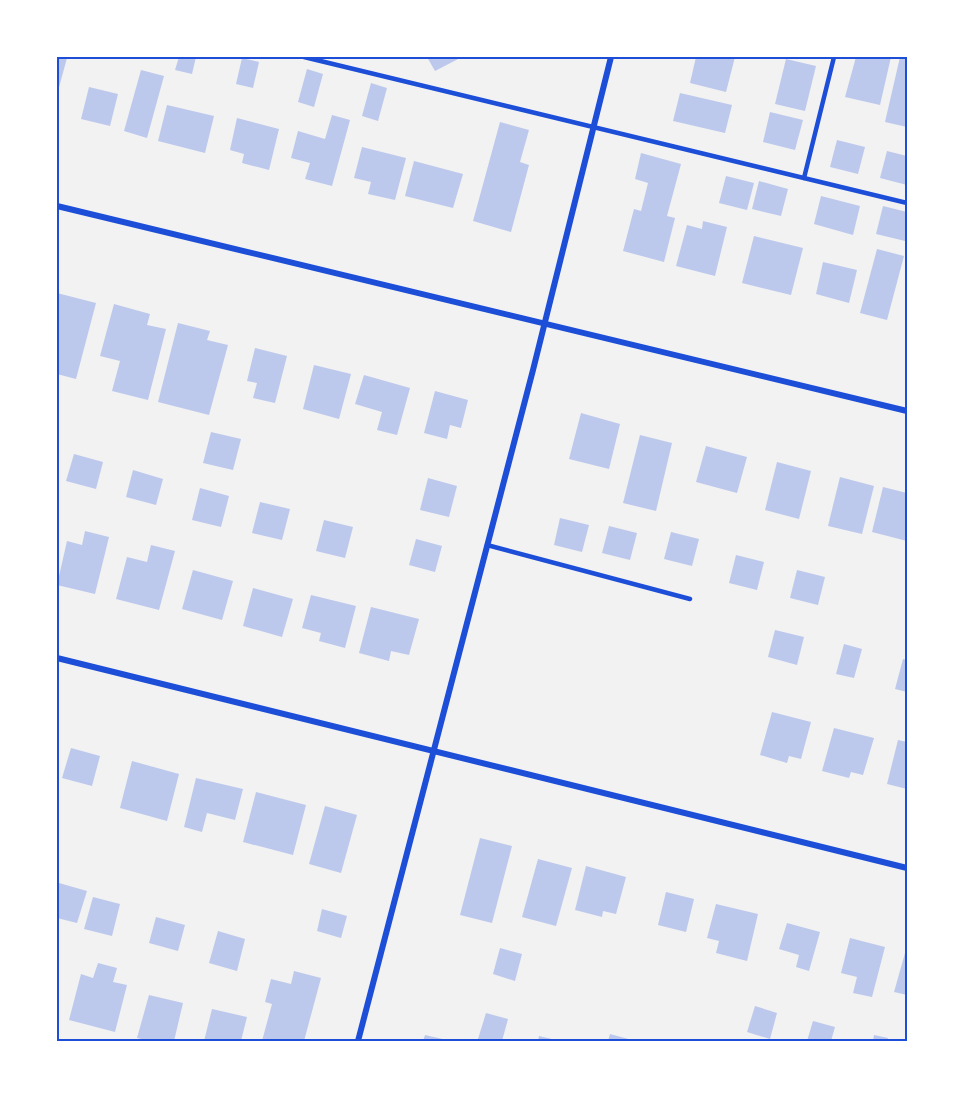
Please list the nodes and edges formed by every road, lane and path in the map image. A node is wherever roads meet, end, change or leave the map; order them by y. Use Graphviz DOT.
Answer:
graph roads {
  1 [pos="304,57"];
  2 [pos="611,57"];
  3 [pos="834,57"];
  4 [pos="594,128"];
  5 [pos="804,178"];
  6 [pos="907,203"];
  7 [pos="57,206"];
  8 [pos="545,322"];
  9 [pos="907,411"];
  10 [pos="487,545"];
  11 [pos="690,599"];
  12 [pos="57,658"];
  13 [pos="434,751"];
  14 [pos="907,868"];
  15 [pos="358,1041"];
  1 -- 4 [label="lane"];
  2 -- 4 [label="street"];
  3 -- 5 [label="lane"];
  4 -- 5 [label="lane"];
  4 -- 8 [label="street"];
  5 -- 6 [label="lane"];
  7 -- 8 [label="street"];
  8 -- 9 [label="street"];
  8 -- 10 [label="street"];
  10 -- 11 [label="lane"];
  10 -- 13 [label="street"];
  12 -- 13 [label="street"];
  13 -- 14 [label="street"];
  13 -- 15 [label="street"];
}
